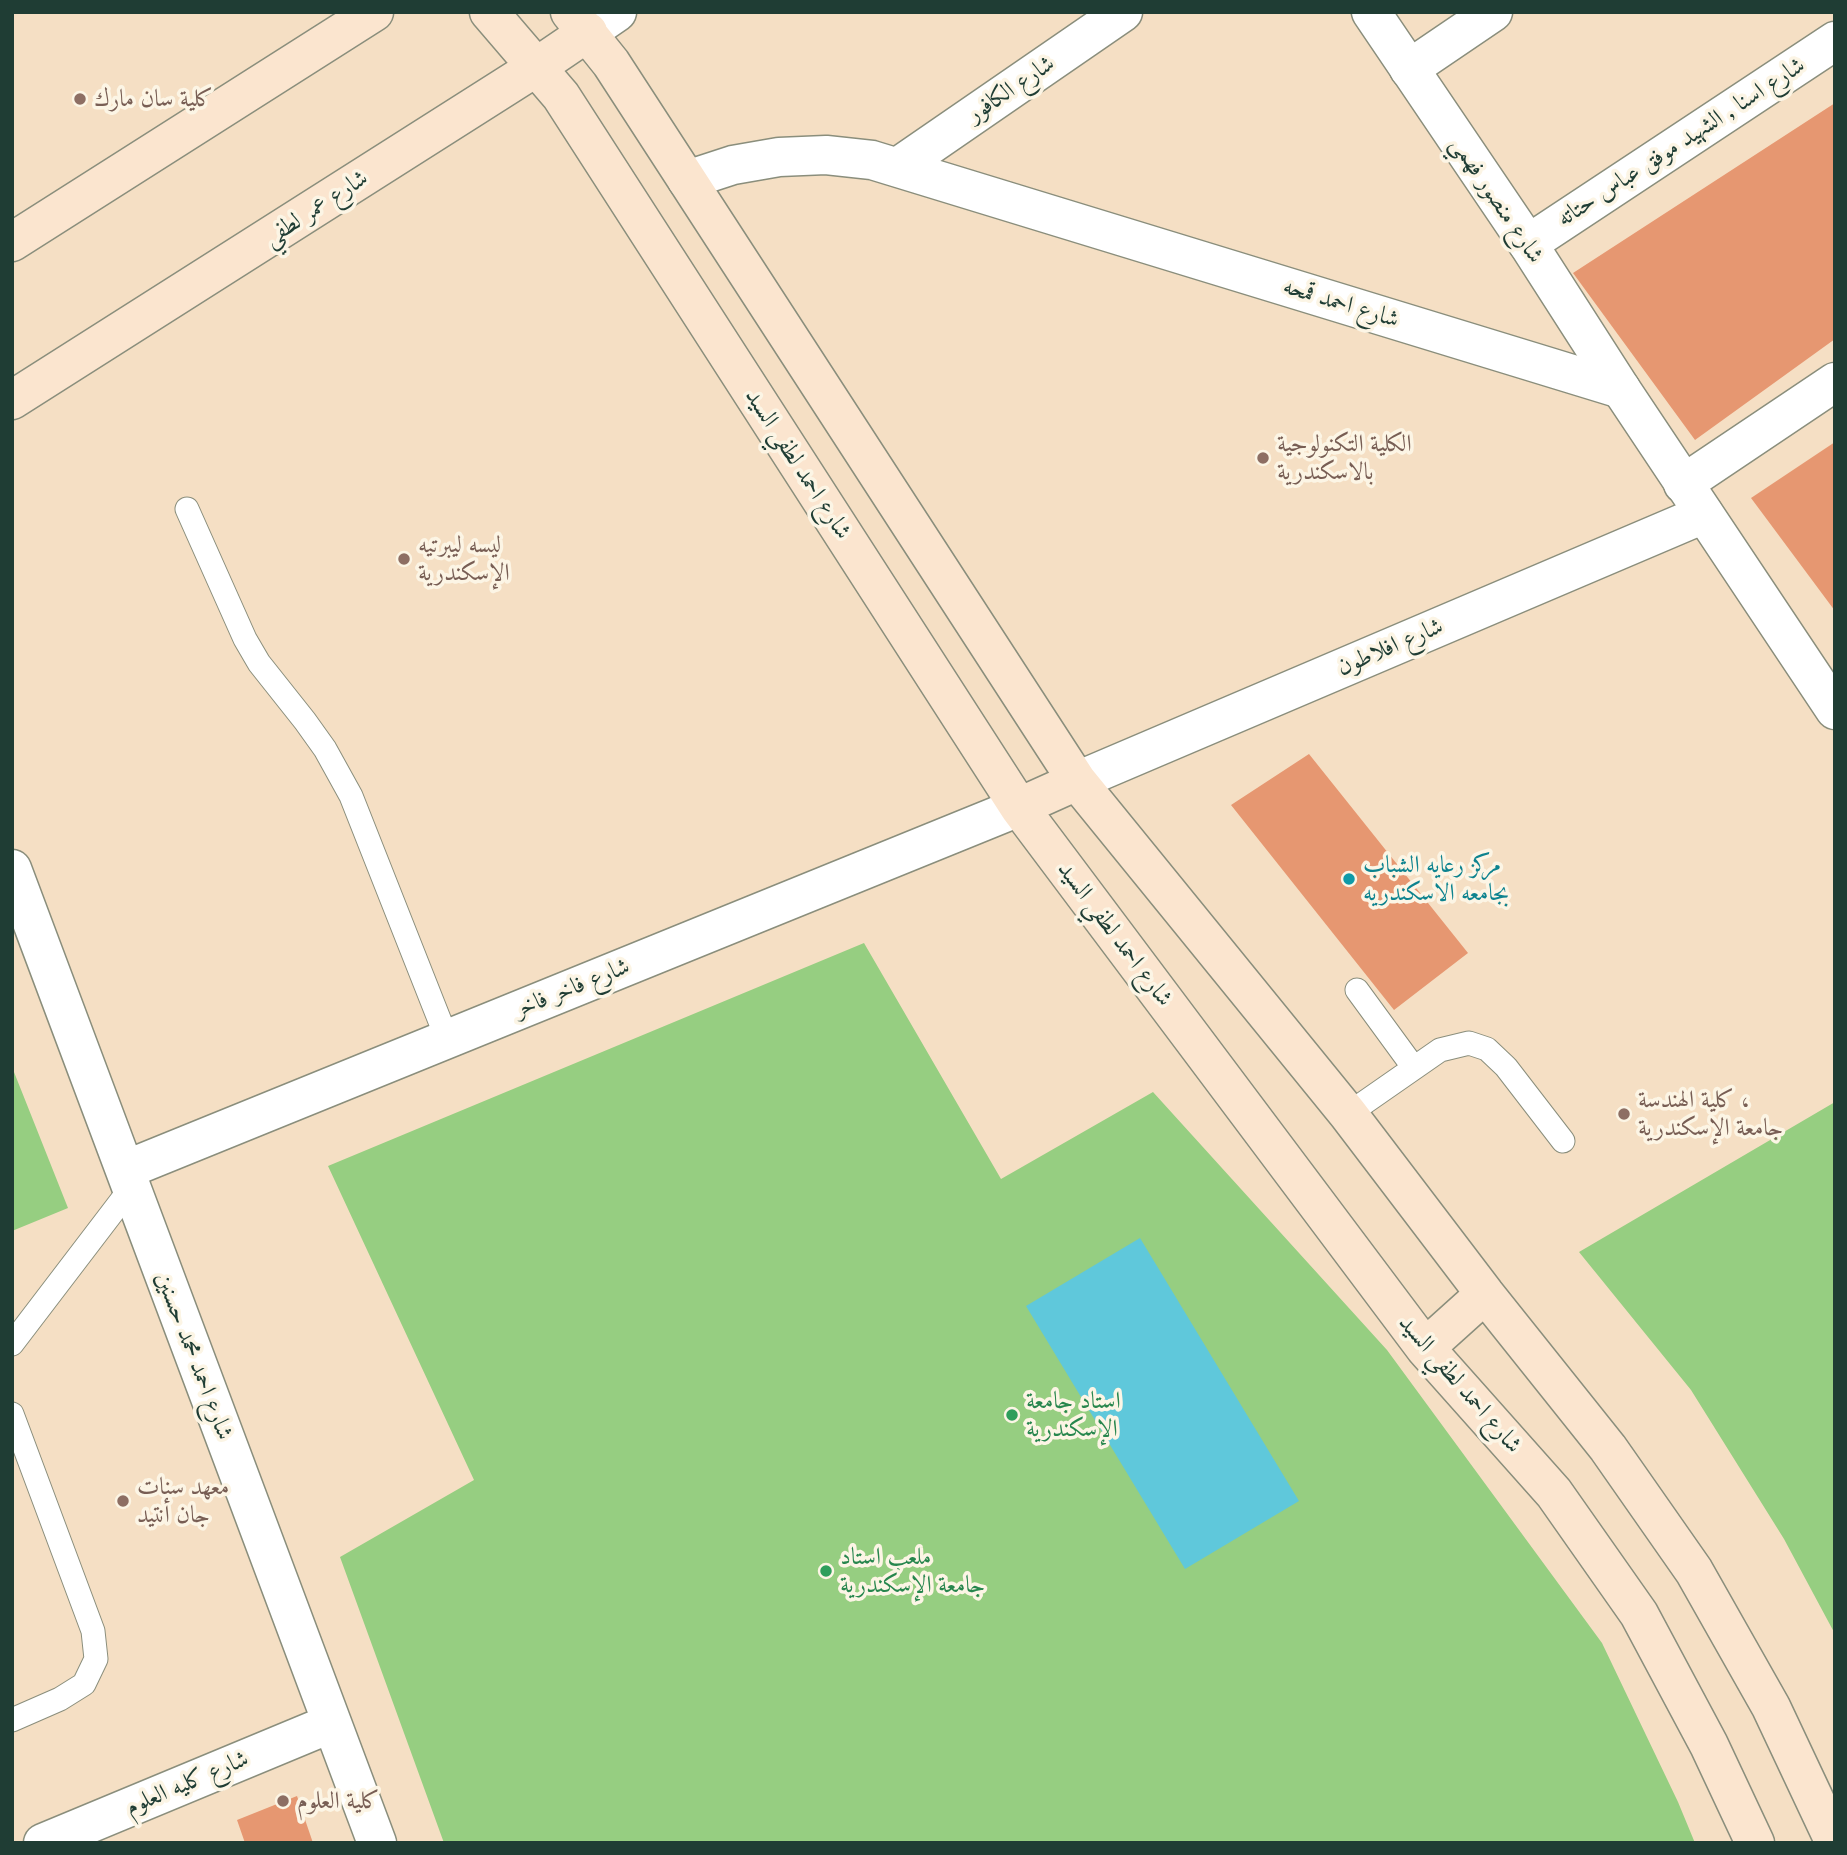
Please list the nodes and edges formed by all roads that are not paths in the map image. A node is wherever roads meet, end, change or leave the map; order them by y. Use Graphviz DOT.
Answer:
graph roads {
  1 [pos="374,12"];
  2 [pos="489,12"];
  3 [pos="1123,12"];
  4 [pos="1371,12"];
  5 [pos="1493,12"];
  6 [pos="592,19"];
  7 [pos="1835,41"];
  8 [pos="528,56"];
  9 [pos="1409,69"];
  10 [pos="898,166"];
  11 [pos="687,180"];
  12 [pos="12,242"];
  13 [pos="1528,244"];
  14 [pos="1835,382"];
  15 [pos="1620,389"];
  16 [pos="12,400"];
  17 [pos="1693,499"];
  18 [pos="187,509"];
  19 [pos="1829,689"];
  20 [pos="1077,781"];
  21 [pos="1019,807"];
  22 [pos="12,869"];
  23 [pos="1357,990"];
  24 [pos="447,1039"];
  25 [pos="1414,1068"];
  26 [pos="1348,1114"];
  27 [pos="1563,1141"];
  28 [pos="128,1179"];
  29 [pos="1485,1294"];
  30 [pos="12,1344"];
  31 [pos="1425,1348"];
  32 [pos="12,1414"];
  33 [pos="12,1720"];
  34 [pos="332,1723"];
  35 [pos="43,1843"];
  36 [pos="377,1843"];
  37 [pos="1755,1843"];
  38 [pos="1835,1843"];
  1 -- 12 [label="main road"];
  2 -- 8 [label="main road, شارع احمد لطفي السيد"];
  3 -- 10 [label="street, شارع الكافور"];
  4 -- 9 [label="street, شارع منصور فهمي"];
  5 -- 9 [label="street"];
  6 -- 8 [label="main road, شارع عمر لطفي"];
  6 -- 11 [label="main road"];
  7 -- 13 [label="street, شارع اسنا , الشهيد موفق عباس حتاته"];
  8 -- 16 [label="main road, شارع عمر لطفي"];
  8 -- 21 [label="main road, شارع احمد لطفي السيد"];
  9 -- 13 [label="street, شارع منصور فهمي"];
  10 -- 11 [label="street, شارع احمد قمحه"];
  10 -- 15 [label="street, شارع احمد قمحه"];
  11 -- 20 [label="main road"];
  13 -- 15 [label="street, شارع منصور فهمي"];
  14 -- 17 [label="street, شارع افلاطون"];
  15 -- 17 [label="street"];
  17 -- 19 [label="street"];
  17 -- 20 [label="street, شارع افلاطون"];
  18 -- 24 [label="lane"];
  20 -- 21 [label="main road"];
  20 -- 26 [label="main road"];
  21 -- 24 [label="street, شارع فاخر فاخر"];
  21 -- 31 [label="main road, شارع احمد لطفي السيد"];
  22 -- 28 [label="street, شارع احمد محمد حسنين"];
  23 -- 25 [label="lane"];
  24 -- 28 [label="street, شارع فاخر فاخر"];
  25 -- 26 [label="lane"];
  25 -- 27 [label="lane"];
  26 -- 29 [label="main road"];
  28 -- 30 [label="lane"];
  28 -- 34 [label="street, شارع احمد محمد حسنين"];
  29 -- 31 [label="main road"];
  29 -- 38 [label="main road"];
  31 -- 37 [label="main road, شارع احمد لطفي السيد"];
  32 -- 33 [label="lane"];
  34 -- 35 [label="street, شارع كليه العلوم"];
  34 -- 36 [label="street, شارع احمد محمد حسنين"];
}
